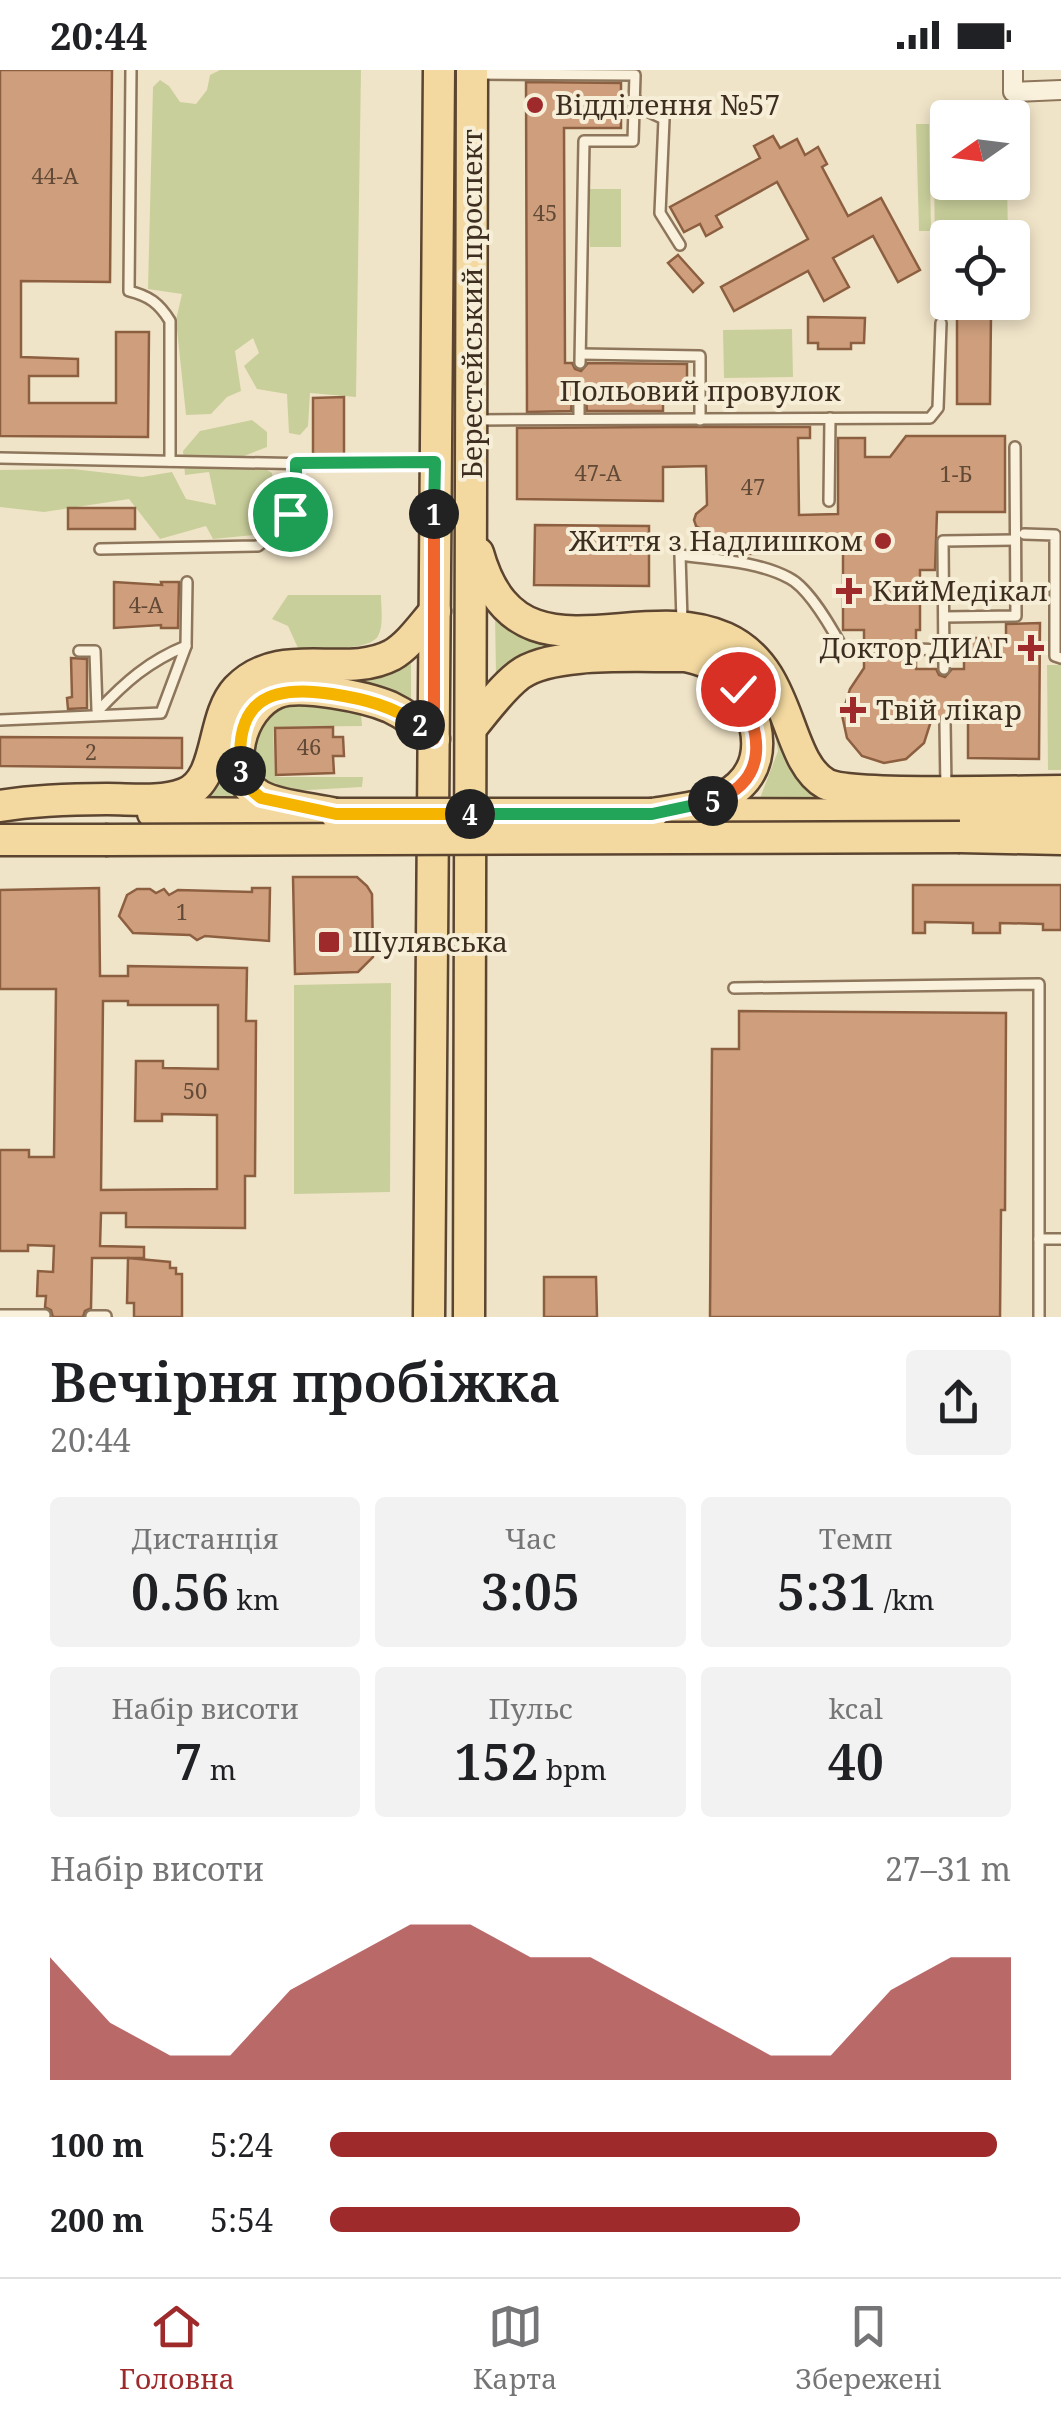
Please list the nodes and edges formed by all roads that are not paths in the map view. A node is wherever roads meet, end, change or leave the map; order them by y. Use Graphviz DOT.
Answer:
graph roads {
  1 [pos="131,70"];
  2 [pos="439,70"];
  3 [pos="532,70"];
  4 [pos="1013,70"];
  5 [pos="472,72"];
  6 [pos="521,74"];
  7 [pos="1061,90"];
  8 [pos="635,100"];
  9 [pos="680,246"];
  10 [pos="940,323"];
  11 [pos="580,402"];
  12 [pos="579,418"];
  13 [pos="830,418"];
  14 [pos="471,420"];
  15 [pos="700,420"];
  16 [pos="1015,446"];
  17 [pos="0,458"];
  18 [pos="170,461"];
  19 [pos="435,462"];
  20 [pos="296,463"];
  21 [pos="829,501"];
  22 [pos="471,529"];
  23 [pos="1020,537"];
  24 [pos="100,550"];
  25 [pos="1058,575"];
  26 [pos="187,582"];
  27 [pos="434,611"];
  28 [pos="944,617"];
  29 [pos="684,642"];
  30 [pos="186,646"];
  31 [pos="864,649"];
  32 [pos="916,649"];
  33 [pos="944,650"];
  34 [pos="79,652"];
  35 [pos="1061,658"];
  36 [pos="944,669"];
  37 [pos="98,714"];
  38 [pos="0,720"];
  39 [pos="945,722"];
  40 [pos="472,727"];
  41 [pos="434,739"];
  42 [pos="1061,791"];
  43 [pos="0,809"];
  44 [pos="336,814"];
  45 [pos="652,814"];
  46 [pos="955,814"];
  47 [pos="1061,815"];
  48 [pos="103,827"];
  49 [pos="1061,839"];
  50 [pos="0,840"];
  51 [pos="734,988"];
  52 [pos="1039,1239"];
  53 [pos="1061,1239"];
  54 [pos="0,1315"];
  55 [pos="45,1315"];
  56 [pos="91,1316"];
  57 [pos="106,1316"];
  58 [pos="428,1317"];
  59 [pos="470,1317"];
  60 [pos="1039,1317"];
  1 -- 18 [label="lane"];
  2 -- 19 [label="main road, Берестейський проспект"];
  3 -- 6 [label="lane"];
  4 -- 7 [label="street"];
  5 -- 6 [label="lane"];
  5 -- 14 [label="main road, Берестейський проспект"];
  6 -- 8 [label="lane"];
  8 -- 9 [label="lane"];
  8 -- 15 [label="lane"];
  10 -- 13 [label="lane, Польовий провулок"];
  11 -- 12 [label="lane"];
  12 -- 14 [label="lane, Польовий провулок"];
  12 -- 15 [label="lane, Польовий провулок"];
  13 -- 15 [label="lane, Польовий провулок"];
  13 -- 21 [label="lane"];
  14 -- 22 [label="main road, Берестейський проспект"];
  16 -- 23 [label="lane"];
  17 -- 18 [label="lane"];
  18 -- 20 [label="lane"];
  19 -- 20 [label="lane"];
  19 -- 27 [label="main road, Берестейський проспект"];
  20 -- 24 [label="lane"];
  22 -- 29 [label="main road"];
  22 -- 40 [label="main road, Берестейський проспект"];
  23 -- 25 [label="lane"];
  23 -- 28 [label="lane"];
  23 -- 28 [label="lane"];
  25 -- 35 [label="lane"];
  26 -- 30 [label="lane"];
  27 -- 41 [label="main road, Берестейський проспект"];
  27 -- 43 [label="main road"];
  28 -- 33 [label="lane"];
  29 -- 31 [label="lane"];
  29 -- 40 [label="main road"];
  29 -- 45 [label="main road"];
  29 -- 46 [label="main road"];
  30 -- 37 [label="lane"];
  30 -- 37 [label="lane"];
  32 -- 33 [label="lane"];
  33 -- 36 [label="lane"];
  34 -- 37 [label="lane"];
  37 -- 38 [label="lane"];
  39 -- 46 [label="lane"];
  40 -- 59 [label="main road, Берестейський проспект"];
  41 -- 44 [label="main road"];
  41 -- 58 [label="main road, Берестейський проспект"];
  42 -- 46 [label="main road"];
  43 -- 48 [label="main road"];
  44 -- 45 [label="main road, bridge"];
  44 -- 48 [label="main road"];
  45 -- 46 [label="main road"];
  46 -- 47 [label="main road"];
  46 -- 48 [label="main road, bridge"];
  46 -- 49 [label="main road"];
  48 -- 50 [label="main road"];
  51 -- 52 [label="lane"];
  52 -- 53 [label="lane"];
  52 -- 60 [label="lane"];
  54 -- 55 [label="lane"];
  56 -- 57 [label="lane"];
}
